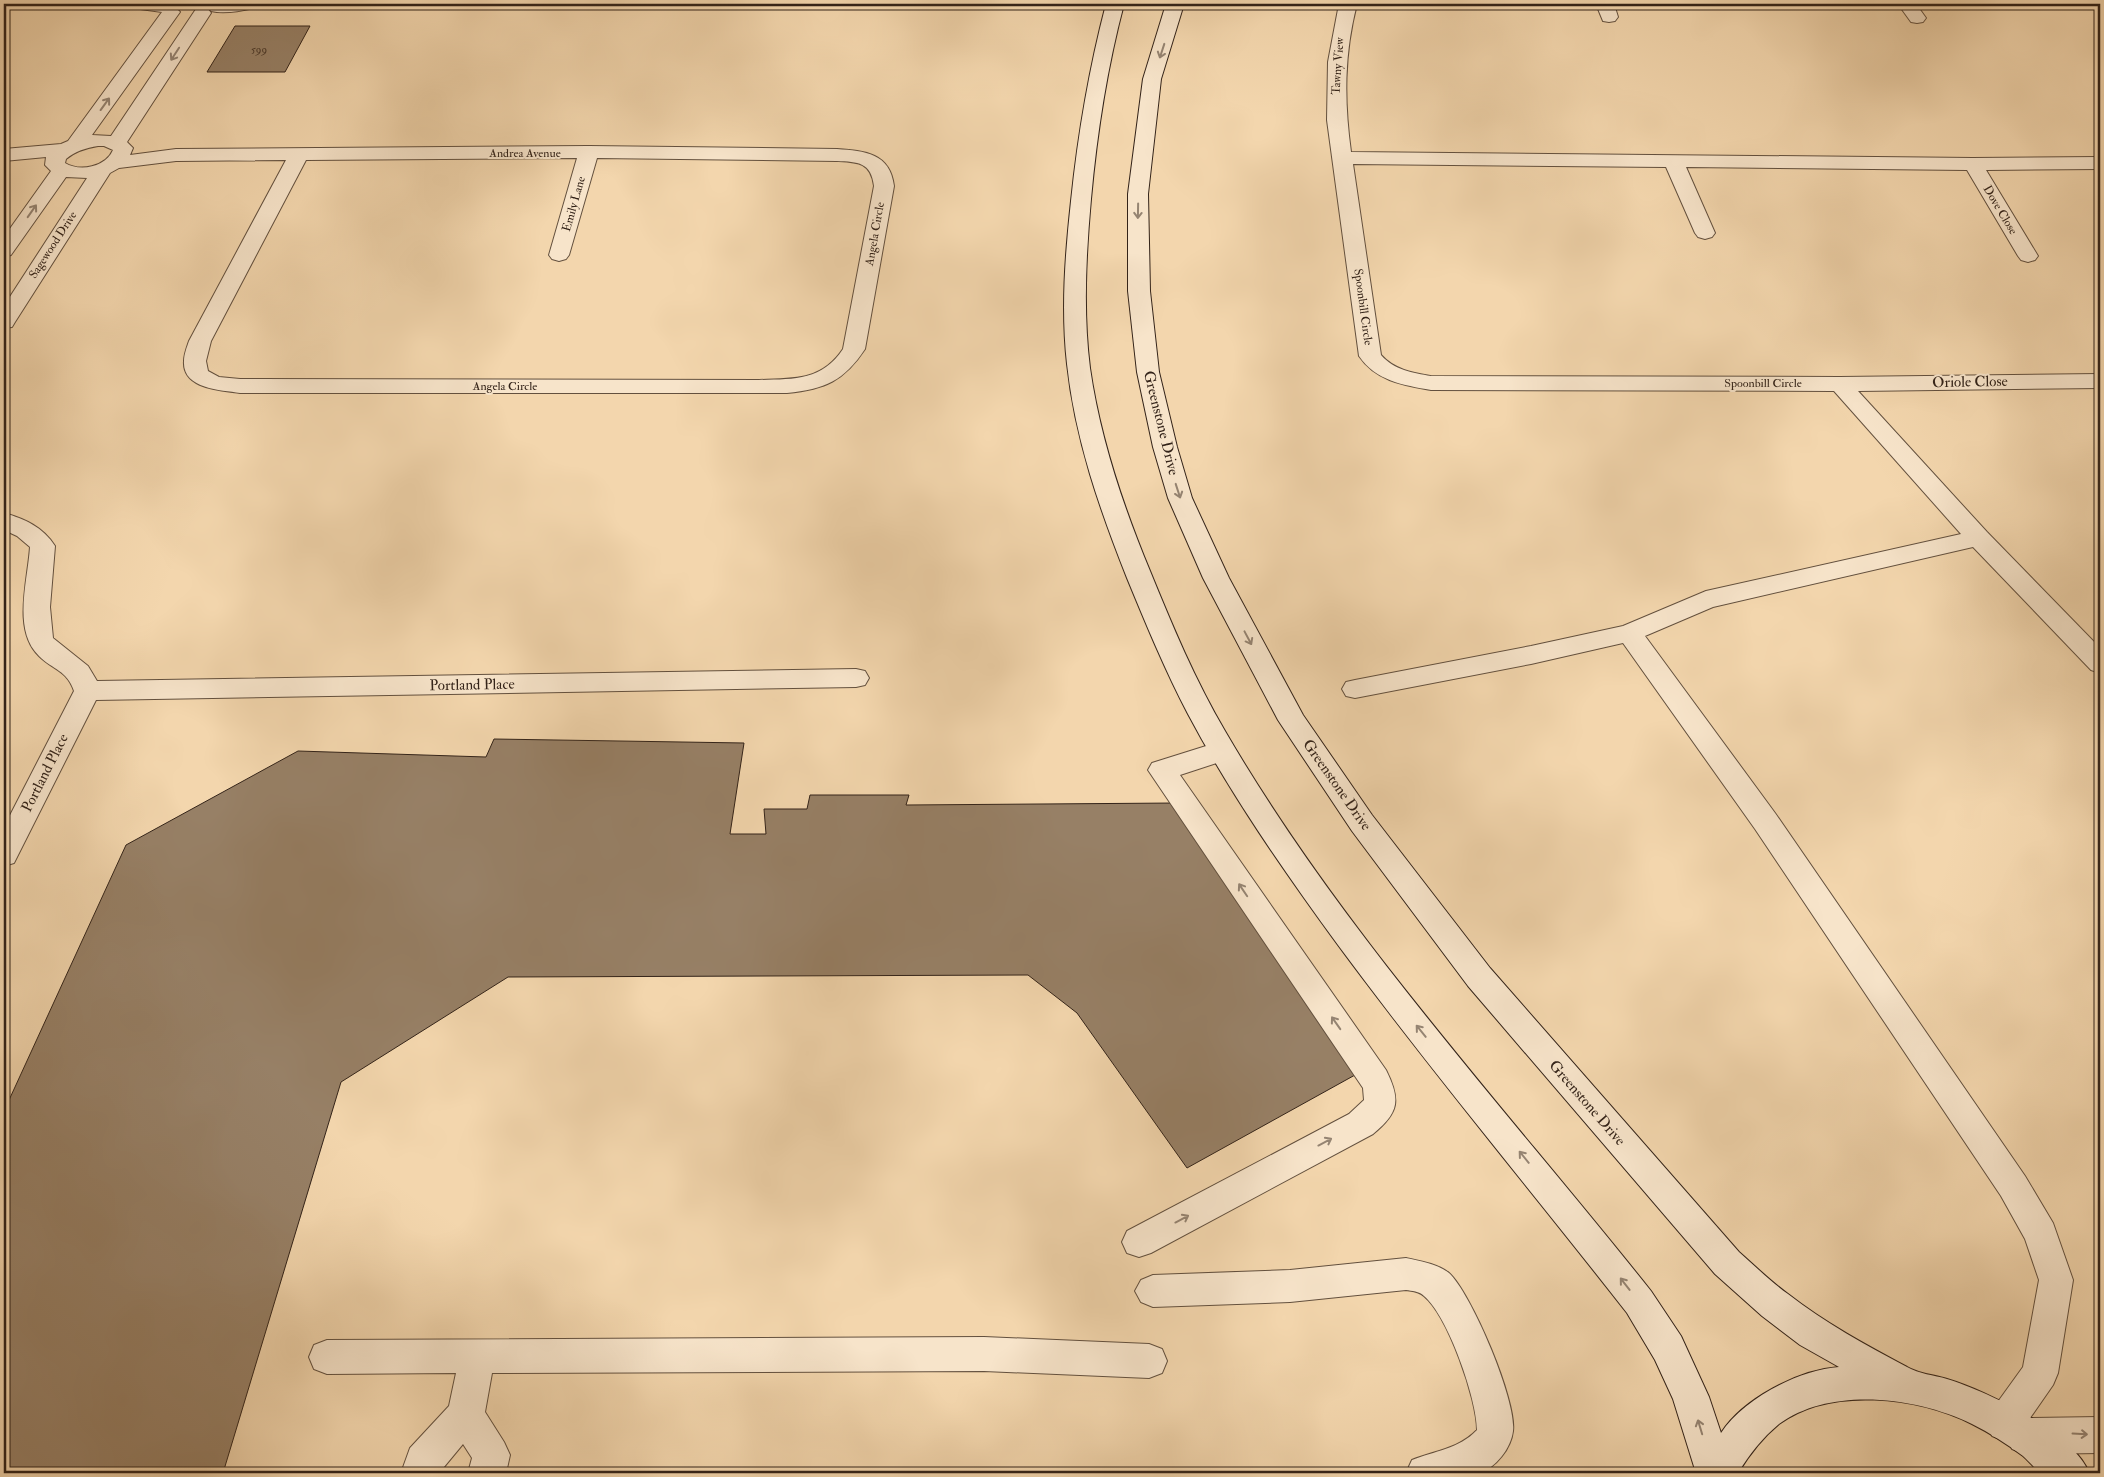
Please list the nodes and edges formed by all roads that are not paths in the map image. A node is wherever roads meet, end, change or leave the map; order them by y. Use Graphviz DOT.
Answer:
graph roads {
  1 [pos="139,4"];
  2 [pos="248,4"];
  3 [pos="1115,4"];
  4 [pos="1175,4"];
  5 [pos="1348,4"];
  6 [pos="169,8"];
  7 [pos="213,8"];
  8 [pos="589,152"];
  9 [pos="299,154"];
  10 [pos="4,156"];
  11 [pos="114,156"];
  12 [pos="64,157"];
  13 [pos="1341,158"];
  14 [pos="1674,162"];
  15 [pos="874,163"];
  16 [pos="2100,163"];
  17 [pos="1973,164"];
  18 [pos="1705,233"];
  19 [pos="4,251"];
  20 [pos="559,255"];
  21 [pos="2028,256"];
  22 [pos="4,322"];
  23 [pos="2100,381"];
  24 [pos="1840,384"];
  25 [pos="4,521"];
  26 [pos="1978,538"];
  27 [pos="1630,633"];
  28 [pos="2100,664"];
  29 [pos="856,678"];
  30 [pos="1355,690"];
  31 [pos="87,691"];
  32 [pos="1222,751"];
  33 [pos="4,855"];
  34 [pos="1139,1242"];
  35 [pos="1153,1291"];
  36 [pos="477,1356"];
  37 [pos="327,1357"];
  38 [pos="1149,1361"];
  39 [pos="1902,1384"];
  40 [pos="466,1414"];
  41 [pos="2015,1429"];
  42 [pos="2100,1435"];
  43 [pos="420,1473"];
  44 [pos="487,1473"];
  45 [pos="1425,1473"];
  46 [pos="1716,1473"];
  47 [pos="2070,1473"];
  1 -- 6 [label="street"];
  2 -- 7 [label="street"];
  3 -- 32 [label="street"];
  4 -- 39 [label="street, Greenstone Drive, one-way"];
  5 -- 13 [label="street, Tawny View"];
  6 -- 7 [label="street"];
  12 -- 6 [label="street, one-way"];
  7 -- 11 [label="street, Sagewood Drive, one-way"];
  8 -- 9 [label="street, Andrea Avenue"];
  8 -- 15 [label="street, Andrea Avenue"];
  8 -- 20 [label="street, Emily Lane"];
  9 -- 11 [label="street, Andrea Avenue"];
  9 -- 15 [label="street, Angela Circle"];
  10 -- 12 [label="street"];
  11 -- 12 [label="street"];
  11 -- 12 [label="street"];
  11 -- 22 [label="street, Sagewood Drive"];
  19 -- 12 [label="street, one-way"];
  13 -- 14 [label="street"];
  13 -- 24 [label="street, Spoonbill Circle"];
  14 -- 17 [label="street"];
  14 -- 18 [label="street"];
  16 -- 17 [label="street"];
  17 -- 21 [label="street, Dove Close"];
  23 -- 24 [label="street, Oriole Close"];
  24 -- 26 [label="street"];
  25 -- 31 [label="street"];
  26 -- 27 [label="street"];
  26 -- 28 [label="street"];
  27 -- 30 [label="street"];
  27 -- 41 [label="street"];
  29 -- 31 [label="street, Portland Place"];
  31 -- 33 [label="street, Portland Place"];
  34 -- 32 [label="street, one-way"];
  46 -- 32 [label="street, one-way"];
  35 -- 45 [label="street"];
  36 -- 37 [label="street"];
  36 -- 38 [label="street"];
  36 -- 40 [label="street"];
  39 -- 41 [label="street"];
  39 -- 46 [label="street"];
  40 -- 43 [label="street"];
  40 -- 44 [label="street"];
  41 -- 42 [label="street, one-way"];
  41 -- 47 [label="street"];
}
